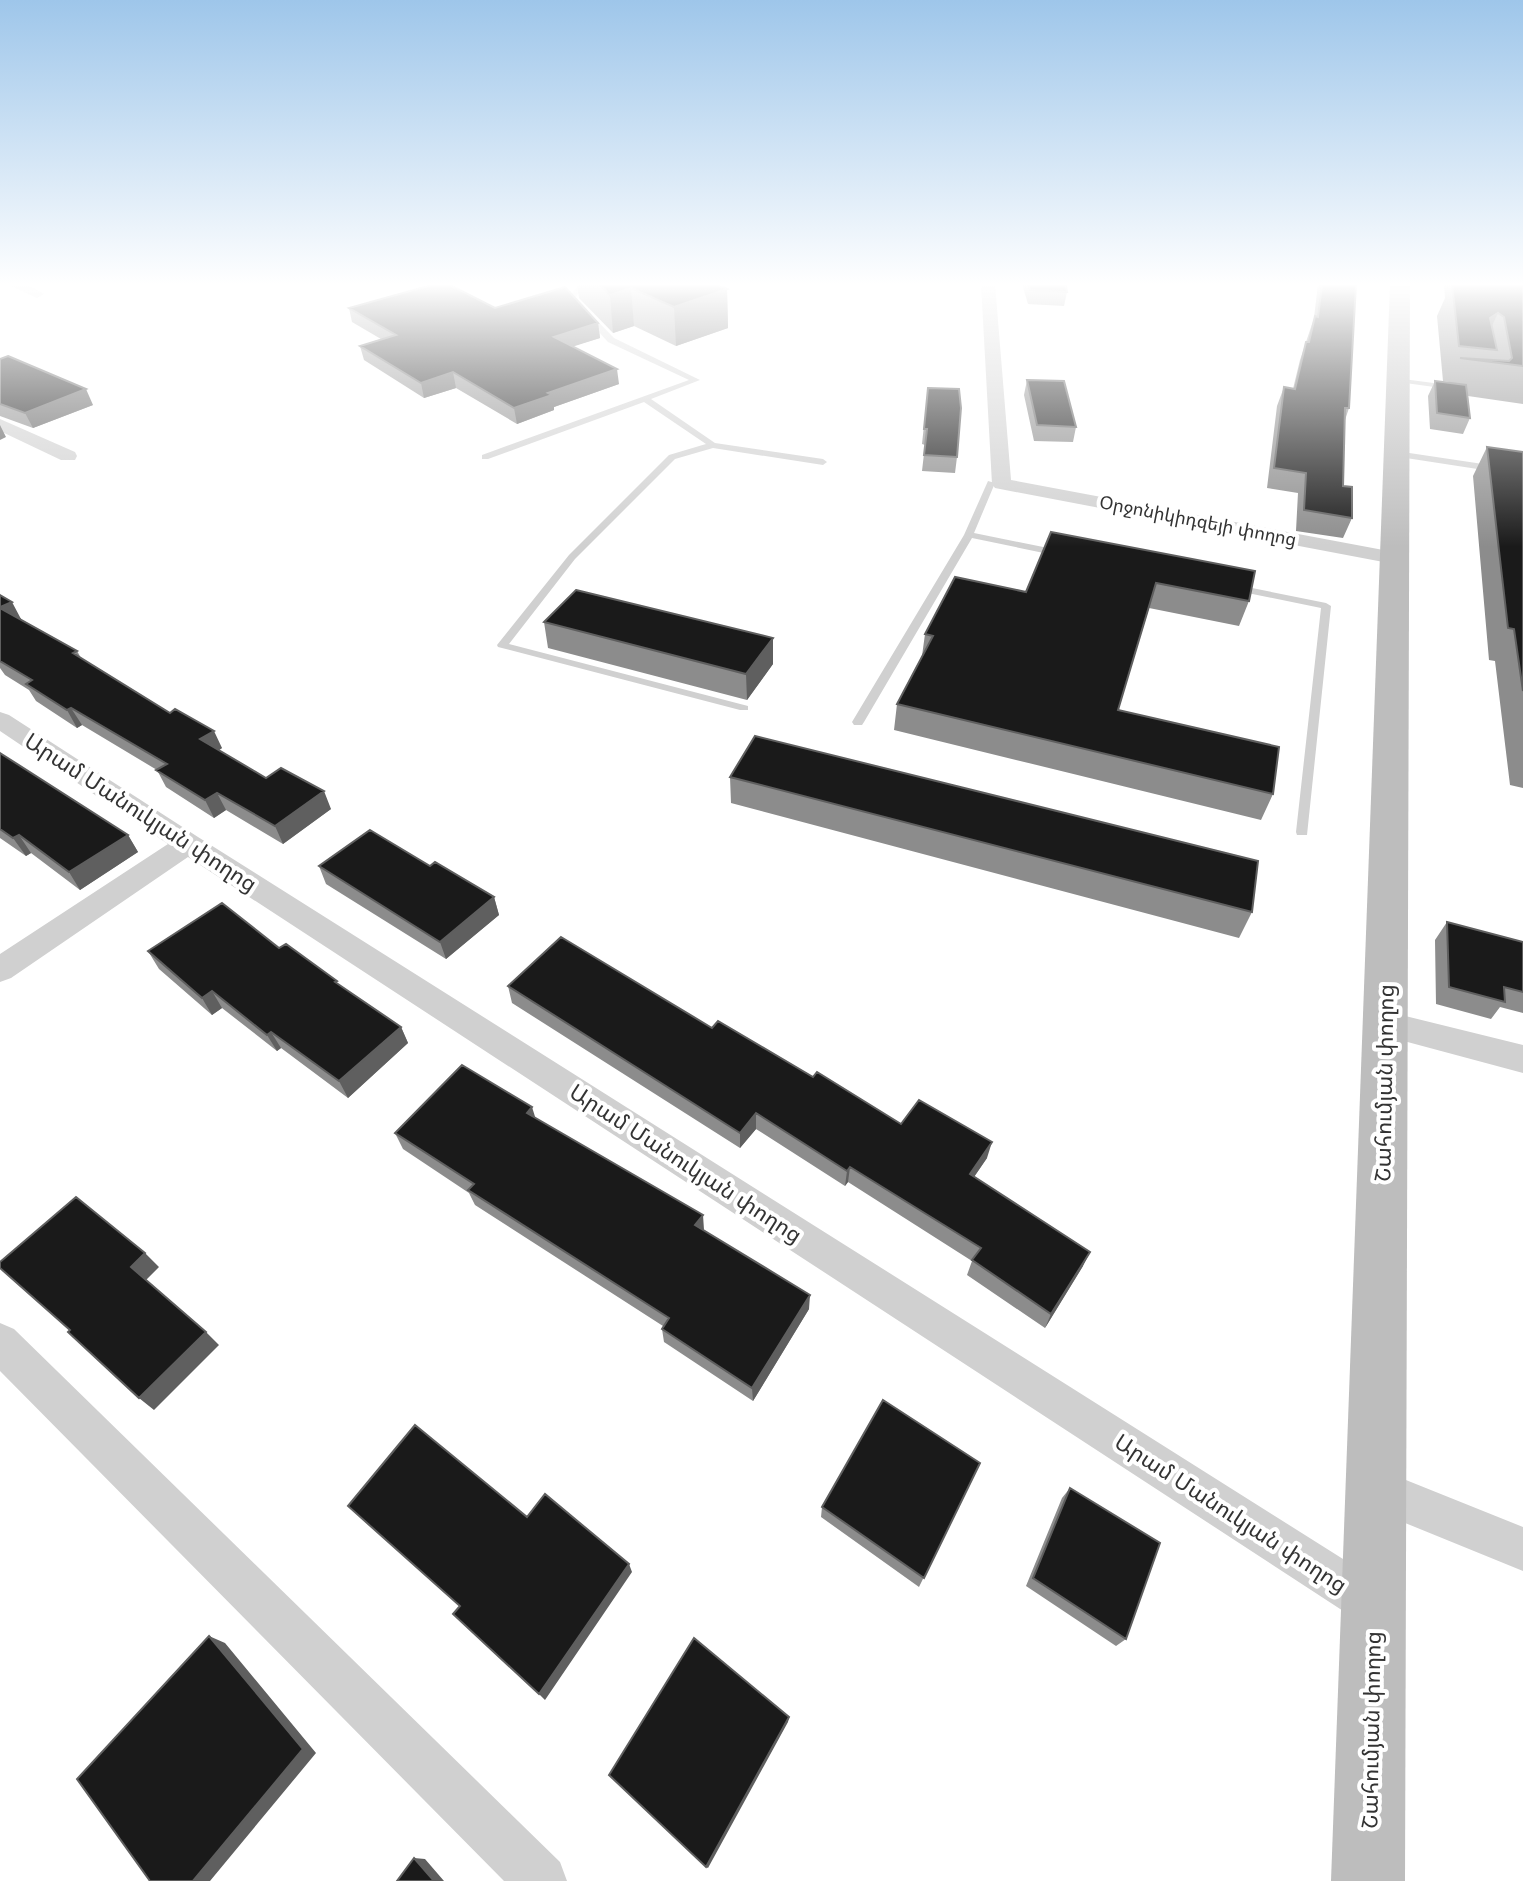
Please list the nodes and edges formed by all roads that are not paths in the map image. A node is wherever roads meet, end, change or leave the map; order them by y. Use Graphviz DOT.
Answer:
graph roads {
  1 [pos="679,372"];
  2 [pos="992,372"];
  3 [pos="1398,372"];
  4 [pos="1398,380"];
  5 [pos="1462,389"];
  6 [pos="645,399"];
  7 [pos="0,424"];
  8 [pos="713,445"];
  9 [pos="1396,454"];
  10 [pos="68,456"];
  11 [pos="485,457"];
  12 [pos="823,462"];
  13 [pos="1523,473"];
  14 [pos="996,484"];
  15 [pos="969,535"];
  16 [pos="1078,556"];
  17 [pos="1394,558"];
  18 [pos="1217,584"];
  19 [pos="744,708"];
  20 [pos="0,720"];
  21 [pos="858,722"];
  22 [pos="1302,832"];
  23 [pos="188,844"];
  24 [pos="0,970"];
  25 [pos="1385,1024"];
  26 [pos="1523,1059"];
  27 [pos="0,1343"];
  28 [pos="1376,1490"];
  29 [pos="1523,1549"];
  30 [pos="1373,1604"];
  31 [pos="541,1881"];
  32 [pos="1368,1881"];
  1 -- 6 [label="lane"];
  2 -- 14 [label="street"];
  3 -- 4 [label="main road, Շահումյան փողոց"];
  4 -- 5 [label="lane"];
  4 -- 9 [label="main road, Շահումյան փողոց"];
  6 -- 8 [label="lane"];
  6 -- 11 [label="lane"];
  7 -- 10 [label="street"];
  8 -- 12 [label="lane"];
  8 -- 19 [label="lane"];
  9 -- 13 [label="lane"];
  9 -- 17 [label="main road, Շահումյան փողոց"];
  14 -- 15 [label="lane"];
  14 -- 17 [label="street, Օրջոնիկիդզեյի փողոց"];
  15 -- 16 [label="lane"];
  15 -- 21 [label="lane"];
  17 -- 25 [label="main road, Շահումյան փողոց"];
  18 -- 22 [label="lane"];
  20 -- 23 [label="street, Արամ Մանուկյան փողոց"];
  23 -- 24 [label="street"];
  23 -- 30 [label="street, Արամ Մանուկյան փողոց"];
  25 -- 26 [label="street"];
  25 -- 28 [label="main road, Շահումյան փողոց"];
  27 -- 31 [label="street"];
  28 -- 29 [label="street"];
  28 -- 30 [label="main road, Շահումյան փողոց"];
  30 -- 32 [label="main road, Շահումյան փողոց"];
}
